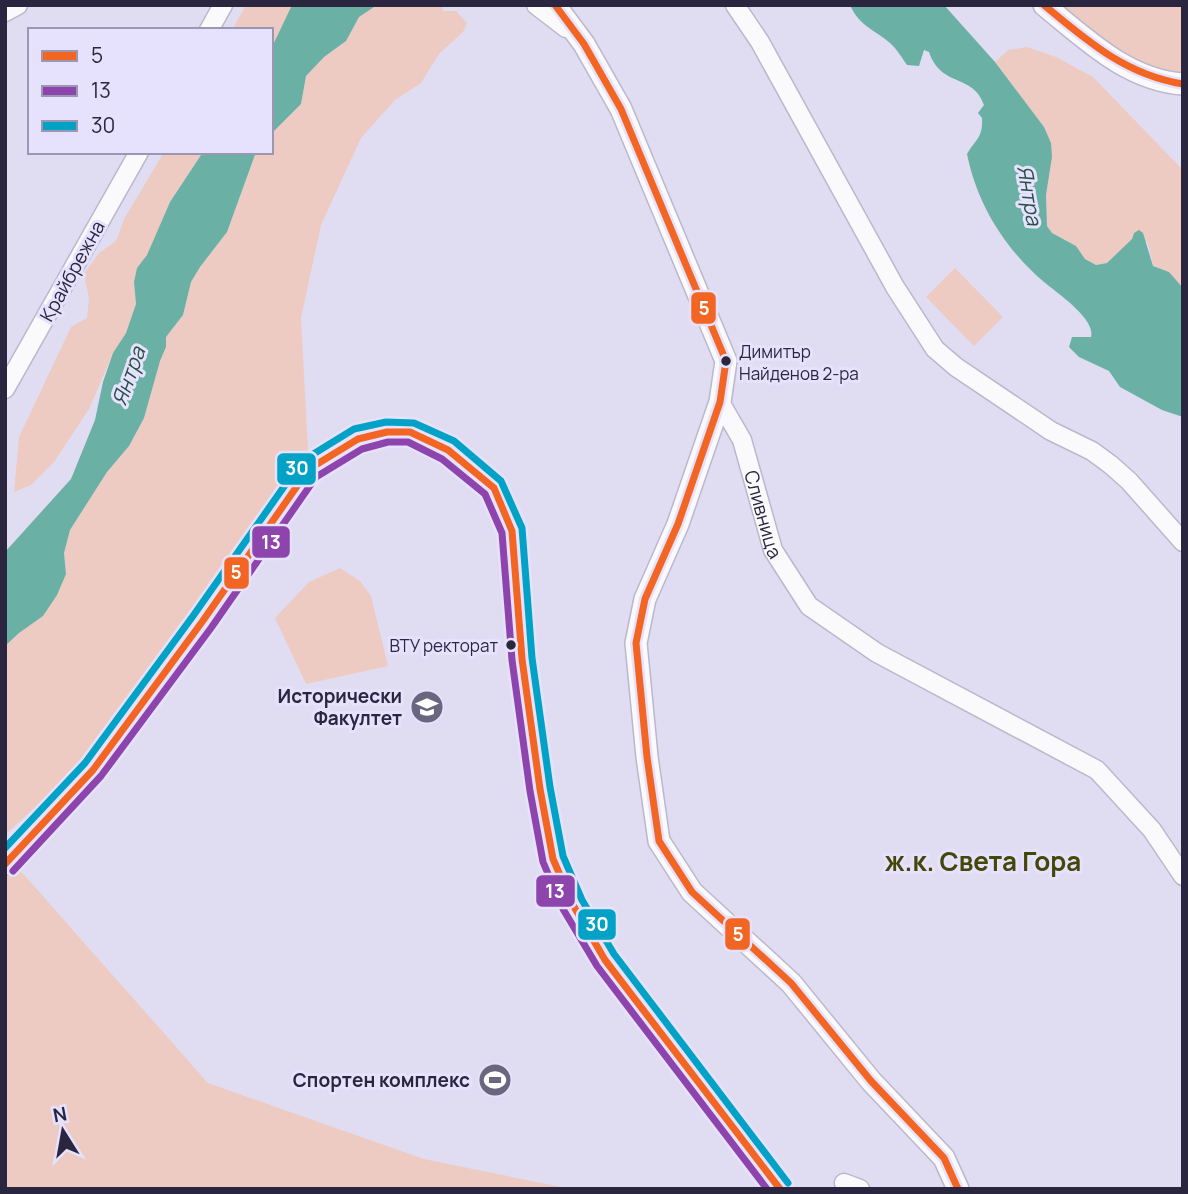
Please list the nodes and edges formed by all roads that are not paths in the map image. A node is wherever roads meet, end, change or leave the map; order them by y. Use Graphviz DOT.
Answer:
graph roads {
  1 [pos="18,5"];
  2 [pos="223,5"];
  3 [pos="536,5"];
  4 [pos="555,5"];
  5 [pos="735,5"];
  6 [pos="1044,5"];
  7 [pos="5,12"];
  8 [pos="210,28"];
  9 [pos="584,44"];
  10 [pos="1183,84"];
  11 [pos="138,154"];
  12 [pos="5,389"];
  13 [pos="720,402"];
  14 [pos="1183,542"];
  15 [pos="1175,849"];
  16 [pos="5,864"];
  17 [pos="1183,876"];
  18 [pos="780,1189"];
  19 [pos="958,1189"];
  1 -- 7 [label="street"];
  2 -- 8 [label="street"];
  3 -- 9 [label="street"];
  4 -- 9 [label="street"];
  5 -- 14 [label="street"];
  6 -- 10 [label="street"];
  9 -- 13 [label="street"];
  11 -- 12 [label="street, Крайбрежна"];
  13 -- 15 [label="street, Сливница"];
  13 -- 19 [label="street"];
  15 -- 17 [label="street, Сливница"];
  16 -- 18 [label="street"];
}
